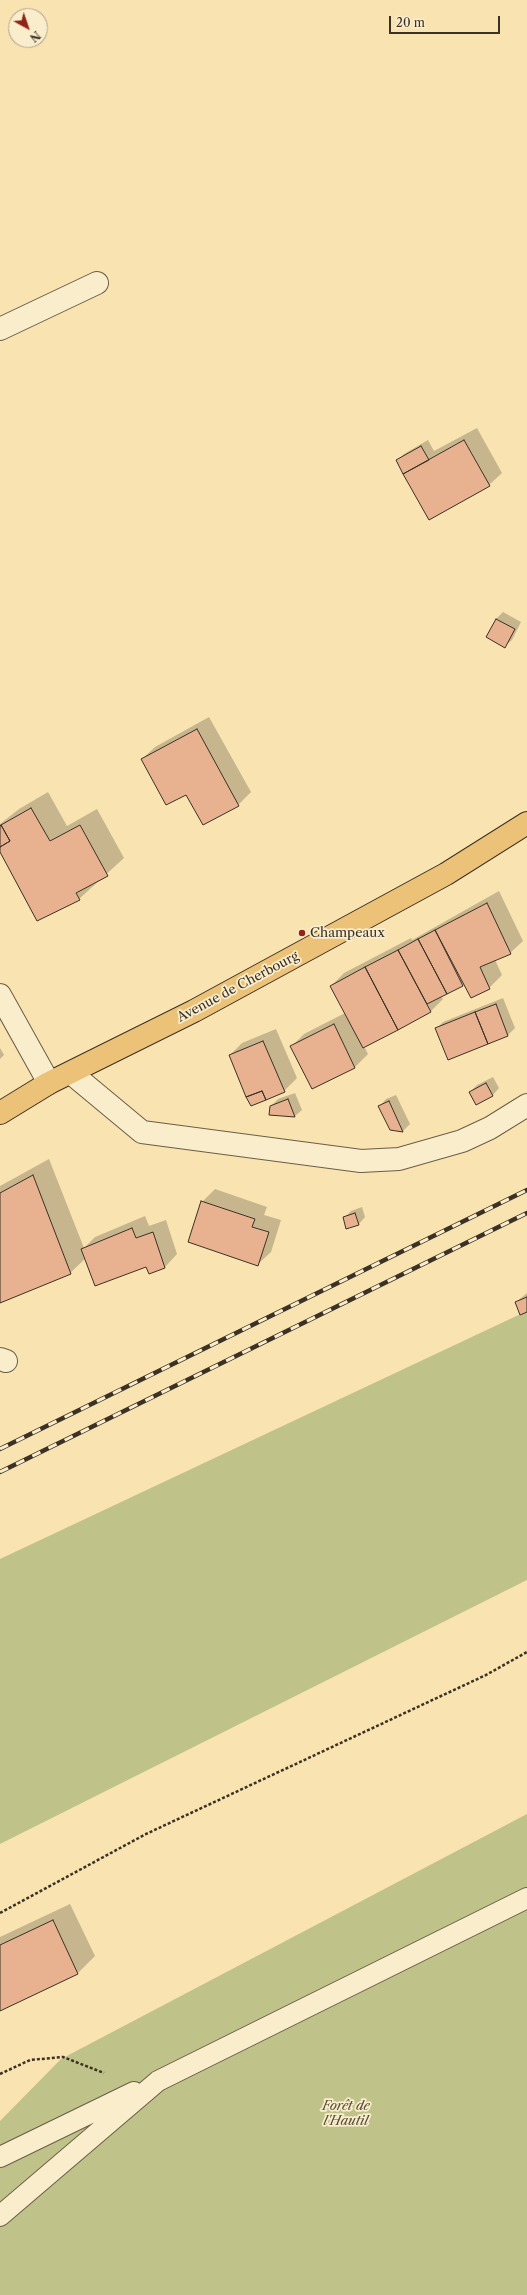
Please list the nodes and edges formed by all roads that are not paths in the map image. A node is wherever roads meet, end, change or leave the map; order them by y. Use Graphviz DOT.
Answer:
graph roads {
  1 [pos="97,283"];
  2 [pos="0,329"];
  3 [pos="527,823"];
  4 [pos="0,995"];
  5 [pos="71,1073"];
  6 [pos="49,1083"];
  7 [pos="527,1105"];
  8 [pos="0,1113"];
  9 [pos="527,1898"];
  10 [pos="158,2081"];
  11 [pos="0,2157"];
  12 [pos="0,2216"];
  1 -- 2 [label="street"];
  3 -- 5 [label="main road, Avenue de Cherbourg"];
  4 -- 6 [label="street"];
  5 -- 6 [label="main road, Avenue de Cherbourg"];
  5 -- 7 [label="street"];
  6 -- 8 [label="main road, Avenue de Cherbourg"];
  9 -- 10 [label="lane"];
  10 -- 11 [label="lane"];
  10 -- 12 [label="lane"];
}
